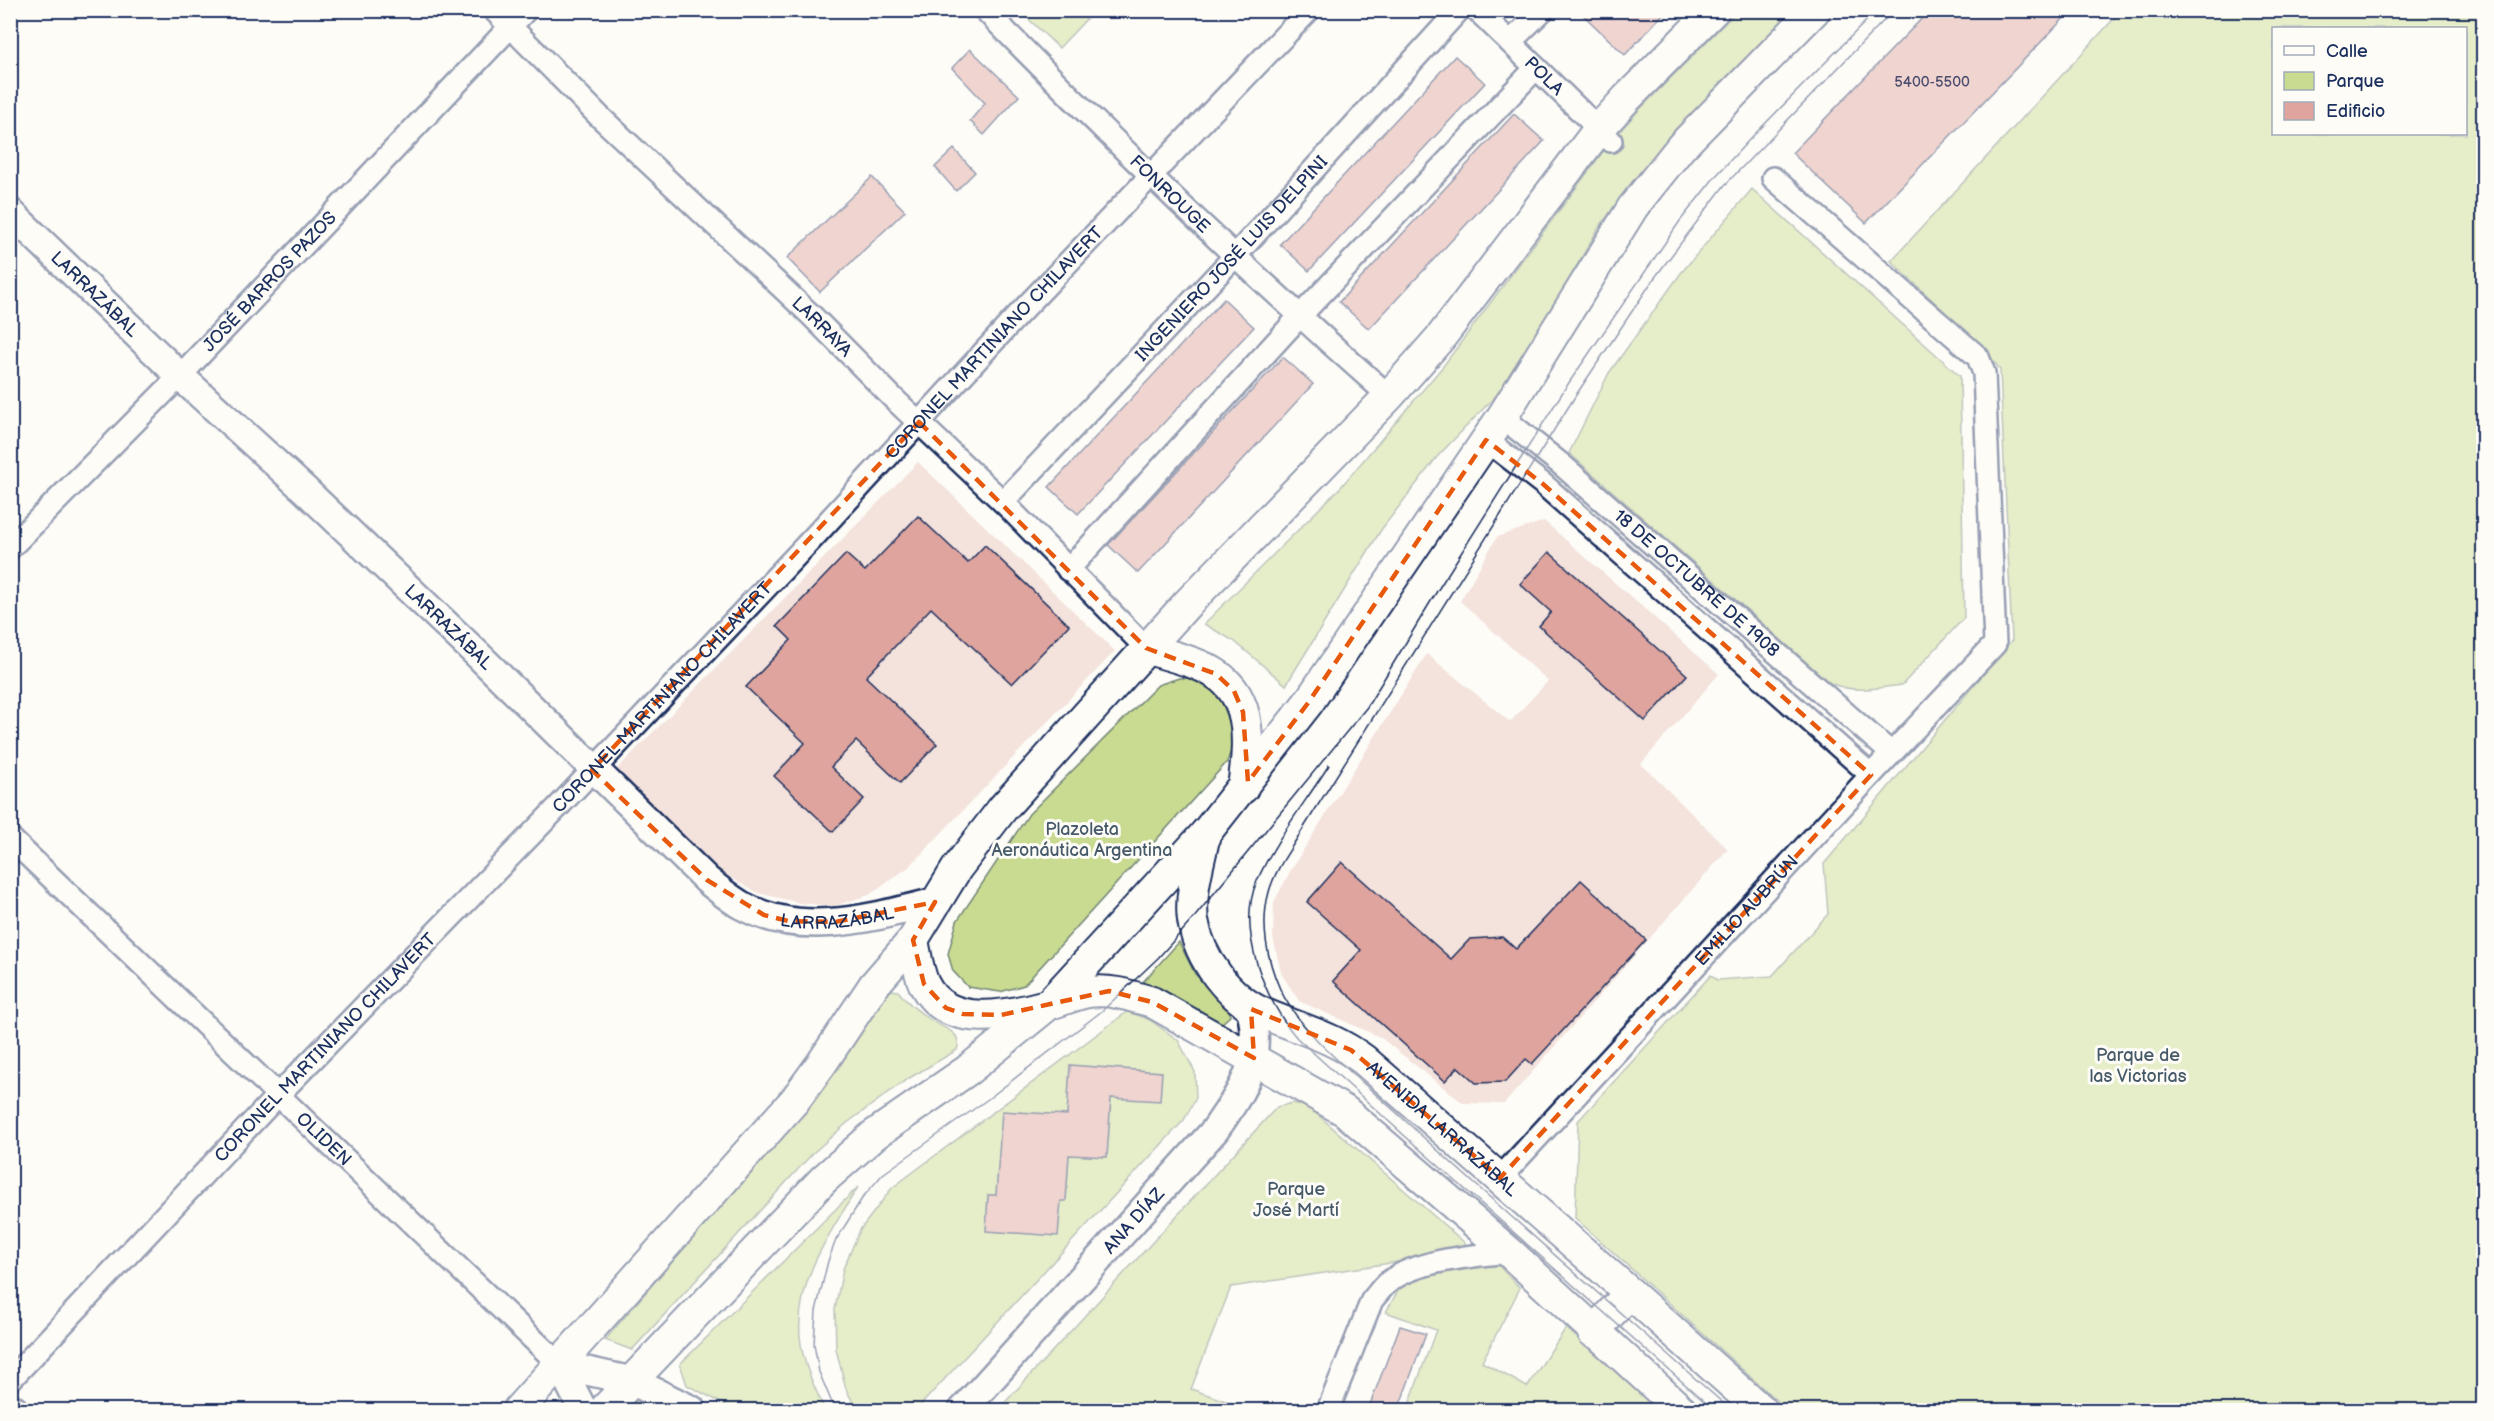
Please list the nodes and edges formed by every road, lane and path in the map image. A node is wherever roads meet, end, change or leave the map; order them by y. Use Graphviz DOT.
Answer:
graph roads {
  1 [pos="494,10"];
  2 [pos="526,10"];
  3 [pos="984,10"];
  4 [pos="1309,10"];
  5 [pos="1459,10"];
  6 [pos="1477,10"];
  7 [pos="1542,10"];
  8 [pos="1714,10"];
  9 [pos="1815,10"];
  10 [pos="510,28"];
  11 [pos="1510,42"];
  12 [pos="1536,68"];
  13 [pos="1605,135"];
  14 [pos="1152,177"];
  15 [pos="1773,178"];
  16 [pos="10,212"];
  17 [pos="1235,256"];
  18 [pos="1299,317"];
  19 [pos="180,376"];
  20 [pos="1389,396"];
  21 [pos="919,422"];
  22 [pos="1494,428"];
  23 [pos="1003,502"];
  24 [pos="10,548"];
  25 [pos="1068,570"];
  26 [pos="1146,648"];
  27 [pos="1891,753"];
  28 [pos="592,770"];
  29 [pos="1871,775"];
  30 [pos="1243,788"];
  31 [pos="1205,834"];
  32 [pos="10,838"];
  33 [pos="935,902"];
  34 [pos="913,940"];
  35 [pos="1049,1004"];
  36 [pos="1250,1007"];
  37 [pos="1254,1058"];
  38 [pos="277,1096"];
  39 [pos="1500,1178"];
  40 [pos="1509,1252"];
  41 [pos="1630,1293"];
  42 [pos="1593,1332"];
  43 [pos="560,1365"];
  44 [pos="10,1380"];
  45 [pos="632,1381"];
  46 [pos="10,1407"];
  47 [pos="14,1410"];
  48 [pos="518,1410"];
  49 [pos="583,1410"];
  50 [pos="604,1410"];
  51 [pos="692,1410"];
  52 [pos="963,1410"];
  53 [pos="1328,1410"];
  54 [pos="1681,1410"];
  55 [pos="1761,1410"];
  1 -- 10 [label="street, LARRAYA"];
  2 -- 10 [label="street, JOSÉ BARROS PAZOS"];
  3 -- 14 [label="street, FONROUGE"];
  4 -- 14 [label="street, CORONEL MARTINIANO CHILAVERT"];
  5 -- 17 [label="street, INGENIERO JOSÉ LUIS DELPINI"];
  6 -- 11 [label="street, POLA"];
  7 -- 11 [label="street"];
  8 -- 13 [label="main road"];
  9 -- 22 [label="main road"];
  10 -- 19 [label="street, JOSÉ BARROS PAZOS"];
  10 -- 21 [label="street, LARRAYA"];
  11 -- 12 [label="street, POLA"];
  12 -- 13 [label="street, POLA"];
  12 -- 18 [label="street"];
  13 -- 20 [label="main road"];
  14 -- 17 [label="street, FONROUGE"];
  14 -- 21 [label="street, CORONEL MARTINIANO CHILAVERT"];
  15 -- 27 [label="street, EMILIO AUBRÚN"];
  16 -- 19 [label="street, LARRAZÁBAL"];
  17 -- 18 [label="street, FONROUGE"];
  17 -- 23 [label="street, INGENIERO JOSÉ LUIS DELPINI"];
  18 -- 20 [label="street, FONROUGE"];
  18 -- 25 [label="street"];
  19 -- 24 [label="street, JOSÉ BARROS PAZOS"];
  19 -- 28 [label="street, LARRAZÁBAL"];
  20 -- 26 [label="main road"];
  21 -- 23 [label="street, LARRAYA"];
  21 -- 28 [label="street, CORONEL MARTINIANO CHILAVERT"];
  22 -- 27 [label="street, 18 DE OCTUBRE DE 1908"];
  22 -- 29 [label="street, 18 DE OCTUBRE DE 1908"];
  22 -- 30 [label="main road"];
  23 -- 25 [label="street, LARRAYA"];
  25 -- 26 [label="street, LARRAYA"];
  26 -- 30 [label="main road"];
  26 -- 33 [label="main road"];
  27 -- 29 [label="street, EMILIO AUBRÚN"];
  28 -- 33 [label="street, LARRAZÁBAL"];
  28 -- 38 [label="street, CORONEL MARTINIANO CHILAVERT"];
  29 -- 39 [label="street, EMILIO AUBRÚN"];
  30 -- 31 [label="main road"];
  31 -- 35 [label="main road"];
  31 -- 36 [label="main road, AVENIDA LARRAZÁBAL"];
  32 -- 38 [label="street, OLIDEN"];
  33 -- 34 [label="main road"];
  34 -- 35 [label="main road"];
  34 -- 43 [label="main road"];
  35 -- 37 [label="main road"];
  35 -- 45 [label="main road"];
  36 -- 37 [label="street, ANA DÍAZ"];
  36 -- 39 [label="main road, AVENIDA LARRAZÁBAL"];
  37 -- 40 [label="main road"];
  37 -- 52 [label="street, ANA DÍAZ"];
  38 -- 43 [label="street, OLIDEN"];
  38 -- 44 [label="street, CORONEL MARTINIANO CHILAVERT"];
  39 -- 41 [label="main road, AVENIDA LARRAZÁBAL"];
  40 -- 42 [label="main road"];
  40 -- 53 [label="street"];
  41 -- 42 [label="main road"];
  41 -- 55 [label="main road, AVENIDA LARRAZÁBAL"];
  42 -- 54 [label="main road"];
  43 -- 45 [label="street"];
  43 -- 48 [label="main road"];
  43 -- 49 [label="street"];
  45 -- 50 [label="main road"];
  45 -- 51 [label="street"];
  46 -- 47 [label="street"];
}
